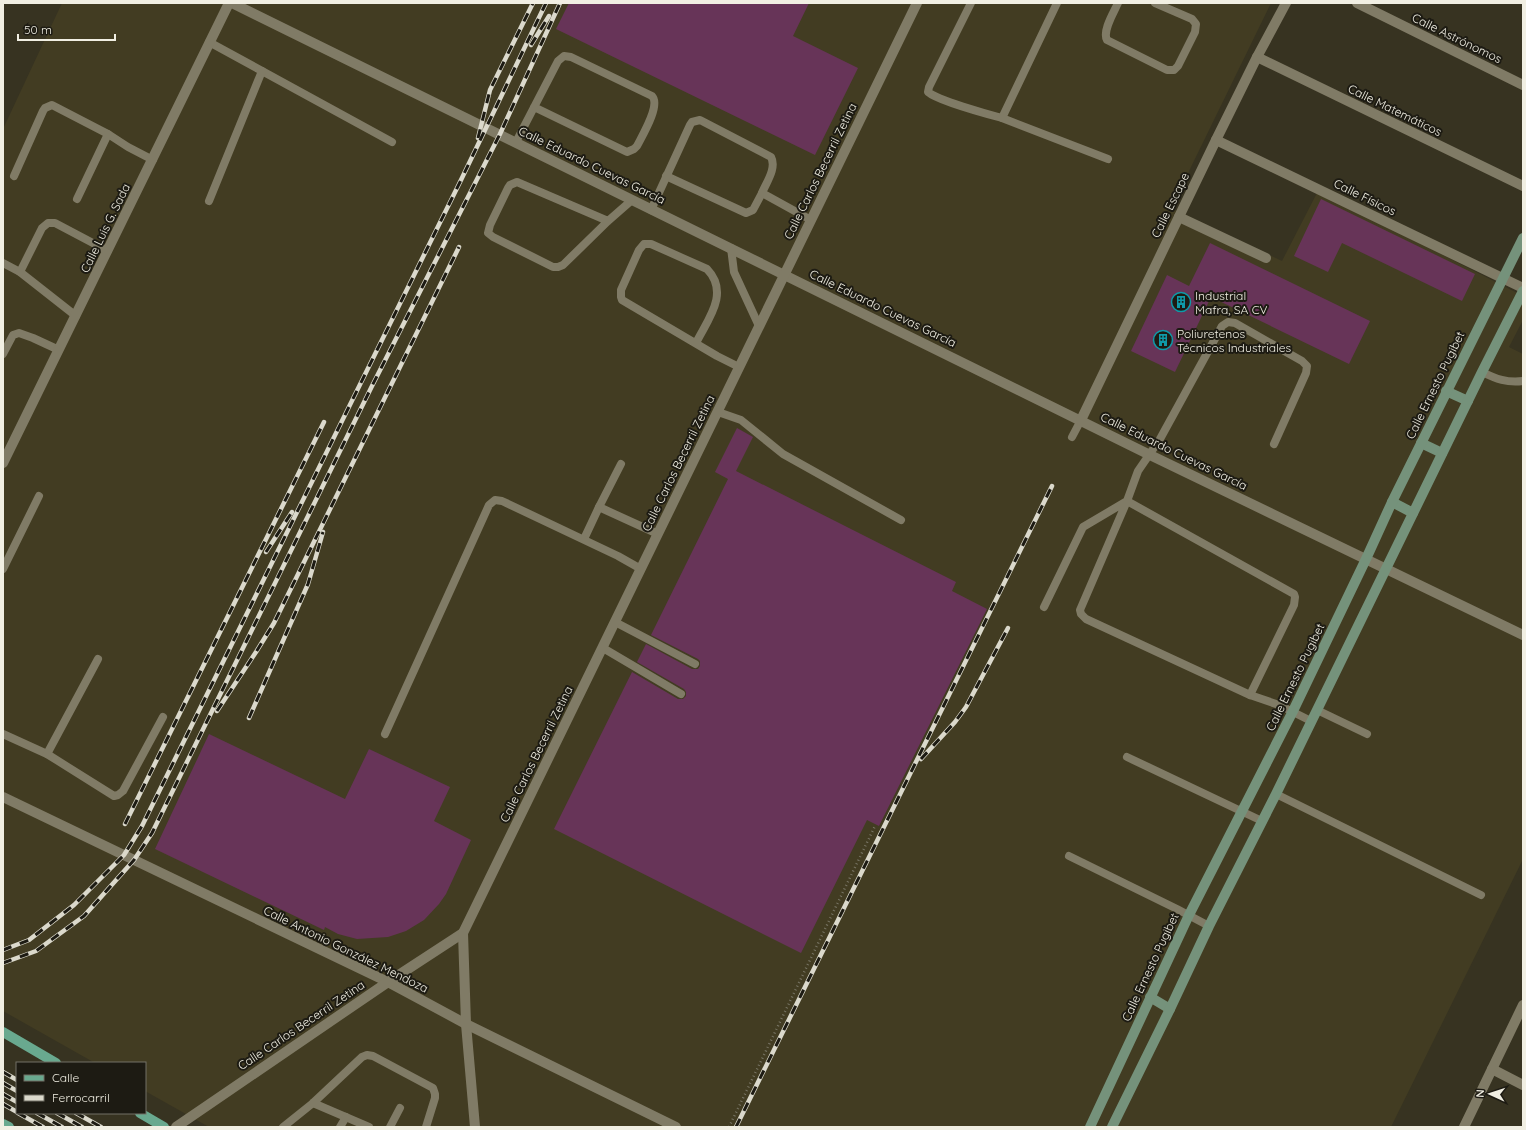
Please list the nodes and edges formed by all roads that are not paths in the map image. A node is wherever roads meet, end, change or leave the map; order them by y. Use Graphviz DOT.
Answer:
graph roads {
  1 [pos="229,3"];
  2 [pos="232,3"];
  3 [pos="917,3"];
  4 [pos="971,3"];
  5 [pos="1057,3"];
  6 [pos="1118,3"];
  7 [pos="1155,3"];
  8 [pos="1286,3"];
  9 [pos="1357,3"];
  10 [pos="209,42"];
  11 [pos="1257,57"];
  12 [pos="262,71"];
  13 [pos="1523,85"];
  14 [pos="534,107"];
  15 [pos="1002,118"];
  16 [pos="108,134"];
  17 [pos="1216,140"];
  18 [pos="392,142"];
  19 [pos="516,142"];
  20 [pos="1108,159"];
  21 [pos="152,160"];
  22 [pos="14,176"];
  23 [pos="666,176"];
  24 [pos="1523,186"];
  25 [pos="762,193"];
  26 [pos="77,199"];
  27 [pos="632,200"];
  28 [pos="210,201"];
  29 [pos="651,210"];
  30 [pos="1179,217"];
  31 [pos="811,220"];
  32 [pos="608,221"];
  33 [pos="1523,238"];
  34 [pos="732,248"];
  35 [pos="108,251"];
  36 [pos="1266,258"];
  37 [pos="3,263"];
  38 [pos="20,272"];
  39 [pos="784,274"];
  40 [pos="1503,279"];
  41 [pos="1523,289"];
  42 [pos="76,316"];
  43 [pos="759,326"];
  44 [pos="696,343"];
  45 [pos="59,350"];
  46 [pos="3,354"];
  47 [pos="739,367"];
  48 [pos="1482,372"];
  49 [pos="1523,381"];
  50 [pos="1446,391"];
  51 [pos="1468,401"];
  52 [pos="718,412"];
  53 [pos="1081,420"];
  54 [pos="1072,437"];
  55 [pos="1421,443"];
  56 [pos="1274,444"];
  57 [pos="1442,454"];
  58 [pos="1150,455"];
  59 [pos="3,463"];
  60 [pos="621,464"];
  61 [pos="39,496"];
  62 [pos="1127,501"];
  63 [pos="1392,502"];
  64 [pos="599,507"];
  65 [pos="1413,513"];
  66 [pos="901,520"];
  67 [pos="658,534"];
  68 [pos="584,539"];
  69 [pos="1366,559"];
  70 [pos="3,569"];
  71 [pos="641,569"];
  72 [pos="1386,569"];
  73 [pos="1044,607"];
  74 [pos="615,622"];
  75 [pos="1523,635"];
  76 [pos="602,648"];
  77 [pos="98,659"];
  78 [pos="695,664"];
  79 [pos="681,694"];
  80 [pos="1250,695"];
  81 [pos="1317,710"];
  82 [pos="1293,712"];
  83 [pos="163,717"];
  84 [pos="1311,721"];
  85 [pos="3,734"];
  86 [pos="385,734"];
  87 [pos="1368,734"];
  88 [pos="47,754"];
  89 [pos="1127,757"];
  90 [pos="1276,794"];
  91 [pos="3,797"];
  92 [pos="1242,812"];
  93 [pos="1262,821"];
  94 [pos="1069,856"];
  95 [pos="1481,895"];
  96 [pos="1189,915"];
  97 [pos="1208,926"];
  98 [pos="463,933"];
  99 [pos="388,982"];
  100 [pos="1150,997"];
  101 [pos="1523,1005"];
  102 [pos="1170,1008"];
  103 [pos="466,1024"];
  104 [pos="3,1032"];
  105 [pos="54,1062"];
  106 [pos="1492,1069"];
  107 [pos="1523,1085"];
  108 [pos="313,1103"];
  109 [pos="400,1108"];
  110 [pos="142,1114"];
  111 [pos="346,1117"];
  112 [pos="3,1124"];
  113 [pos="9,1127"];
  114 [pos="164,1127"];
  115 [pos="176,1127"];
  116 [pos="282,1127"];
  117 [pos="340,1127"];
  118 [pos="369,1127"];
  119 [pos="390,1127"];
  120 [pos="426,1127"];
  121 [pos="475,1127"];
  122 [pos="676,1127"];
  123 [pos="1090,1127"];
  124 [pos="1112,1127"];
  125 [pos="1464,1127"];
  1 -- 10 [label="street, Calle Luis G. Sada"];
  2 -- 19 [label="street, Calle Eduardo Cuevas García"];
  3 -- 31 [label="street, Calle Carlos Becerril Zetina"];
  4 -- 15 [label="lane"];
  5 -- 15 [label="lane"];
  6 -- 7 [label="lane"];
  8 -- 11 [label="street, Calle Escape"];
  9 -- 13 [label="street, Calle Astrónomos"];
  10 -- 12 [label="lane"];
  10 -- 21 [label="street, Calle Luis G. Sada"];
  11 -- 17 [label="street, Calle Escape"];
  11 -- 24 [label="street, Calle Matemáticos"];
  12 -- 18 [label="lane"];
  12 -- 28 [label="lane"];
  14 -- 14 [label="lane"];
  14 -- 19 [label="lane"];
  15 -- 20 [label="lane"];
  16 -- 21 [label="lane"];
  16 -- 22 [label="lane"];
  16 -- 26 [label="lane"];
  17 -- 30 [label="street, Calle Escape"];
  17 -- 40 [label="street, Calle Físicos"];
  19 -- 27 [label="street, Calle Eduardo Cuevas García"];
  21 -- 35 [label="street, Calle Luis G. Sada"];
  23 -- 25 [label="lane"];
  23 -- 25 [label="lane"];
  23 -- 29 [label="lane"];
  25 -- 31 [label="lane"];
  27 -- 29 [label="street, Calle Eduardo Cuevas García"];
  27 -- 32 [label="lane"];
  29 -- 34 [label="street, Calle Eduardo Cuevas García"];
  30 -- 36 [label="street"];
  30 -- 53 [label="street, Calle Escape"];
  31 -- 39 [label="street, Calle Carlos Becerril Zetina"];
  32 -- 32 [label="lane"];
  33 -- 40 [label="street, Calle Ernesto Pugibet"];
  34 -- 39 [label="street, Calle Eduardo Cuevas García"];
  34 -- 43 [label="lane"];
  35 -- 38 [label="lane"];
  35 -- 42 [label="street, Calle Luis G. Sada"];
  37 -- 38 [label="lane"];
  38 -- 42 [label="lane"];
  39 -- 43 [label="street, Calle Carlos Becerril Zetina"];
  39 -- 53 [label="street, Calle Eduardo Cuevas García"];
  40 -- 41 [label="street, Calle Físicos"];
  40 -- 50 [label="street, Calle Ernesto Pugibet"];
  41 -- 48 [label="street"];
  42 -- 45 [label="street, Calle Luis G. Sada"];
  43 -- 47 [label="street, Calle Carlos Becerril Zetina"];
  44 -- 44 [label="lane"];
  44 -- 47 [label="lane"];
  45 -- 46 [label="lane"];
  45 -- 59 [label="street, Calle Luis G. Sada"];
  47 -- 52 [label="street, Calle Carlos Becerril Zetina"];
  48 -- 49 [label="lane"];
  48 -- 51 [label="street"];
  50 -- 51 [label="street"];
  50 -- 55 [label="street, Calle Ernesto Pugibet"];
  51 -- 57 [label="street"];
  52 -- 66 [label="lane"];
  52 -- 67 [label="street, Calle Carlos Becerril Zetina"];
  53 -- 54 [label="lane"];
  53 -- 58 [label="street, Calle Eduardo Cuevas García"];
  55 -- 57 [label="street"];
  55 -- 63 [label="street, Calle Ernesto Pugibet"];
  56 -- 58 [label="lane"];
  57 -- 65 [label="street"];
  58 -- 62 [label="lane"];
  58 -- 69 [label="street, Calle Eduardo Cuevas García"];
  60 -- 64 [label="lane"];
  61 -- 70 [label="lane"];
  62 -- 73 [label="lane"];
  62 -- 80 [label="lane"];
  62 -- 80 [label="lane"];
  63 -- 65 [label="street"];
  63 -- 69 [label="street, Calle Ernesto Pugibet"];
  64 -- 67 [label="lane"];
  64 -- 68 [label="lane"];
  65 -- 72 [label="street"];
  67 -- 71 [label="street, Calle Carlos Becerril Zetina"];
  68 -- 71 [label="lane"];
  68 -- 86 [label="lane"];
  69 -- 72 [label="street, Calle Eduardo Cuevas García"];
  69 -- 82 [label="street, Calle Ernesto Pugibet"];
  71 -- 74 [label="street, Calle Carlos Becerril Zetina"];
  72 -- 75 [label="street, Calle Eduardo Cuevas García"];
  72 -- 81 [label="street"];
  74 -- 76 [label="street, Calle Carlos Becerril Zetina"];
  74 -- 78 [label="lane"];
  76 -- 79 [label="lane"];
  76 -- 98 [label="street, Calle Carlos Becerril Zetina"];
  77 -- 88 [label="lane"];
  80 -- 82 [label="lane"];
  81 -- 84 [label="street"];
  81 -- 87 [label="lane"];
  82 -- 84 [label="lane"];
  82 -- 92 [label="street, Calle Ernesto Pugibet"];
  83 -- 88 [label="lane"];
  84 -- 90 [label="street"];
  85 -- 88 [label="lane"];
  89 -- 92 [label="lane"];
  90 -- 93 [label="street"];
  90 -- 95 [label="lane"];
  91 -- 99 [label="street, Calle Antonio González Mendoza"];
  92 -- 93 [label="lane"];
  92 -- 96 [label="street, Calle Ernesto Pugibet"];
  93 -- 97 [label="street"];
  94 -- 96 [label="lane"];
  96 -- 97 [label="lane"];
  96 -- 100 [label="street, Calle Ernesto Pugibet"];
  97 -- 102 [label="street"];
  98 -- 99 [label="street, Calle Carlos Becerril Zetina"];
  98 -- 103 [label="street, Calle Carlos Becerril Zetina"];
  99 -- 103 [label="street, Calle Antonio González Mendoza"];
  99 -- 115 [label="street, Calle Carlos Becerril Zetina"];
  100 -- 102 [label="street"];
  100 -- 123 [label="street, Calle Ernesto Pugibet"];
  101 -- 106 [label="street"];
  102 -- 124 [label="street"];
  103 -- 121 [label="street, Calle Carlos Becerril Zetina"];
  103 -- 122 [label="street, Calle Antonio González Mendoza"];
  104 -- 105 [label="main road"];
  106 -- 107 [label="street"];
  106 -- 125 [label="street"];
  108 -- 111 [label="lane"];
  108 -- 116 [label="lane"];
  108 -- 120 [label="lane"];
  109 -- 119 [label="lane"];
  110 -- 114 [label="main road"];
  111 -- 117 [label="lane"];
  111 -- 118 [label="lane"];
  112 -- 113 [label="main road"];
}
